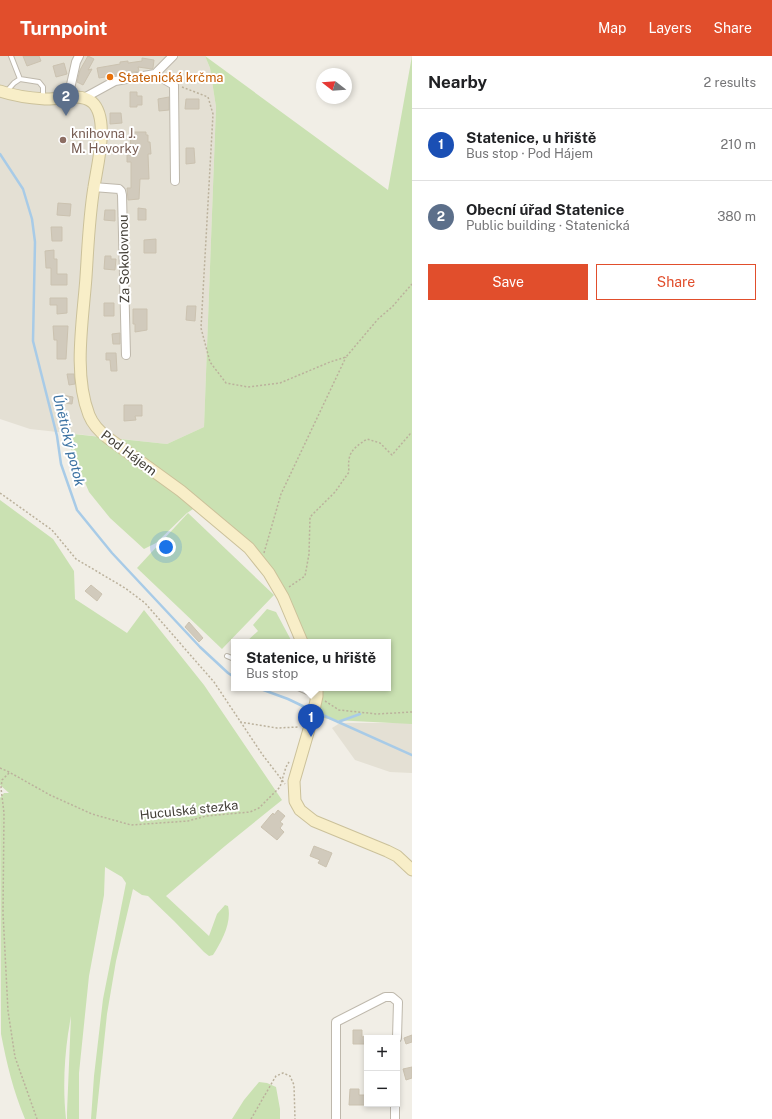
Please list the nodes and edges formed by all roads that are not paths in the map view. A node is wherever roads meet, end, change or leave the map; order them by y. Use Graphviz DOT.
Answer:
graph roads {
  1 [pos="11,56"];
  2 [pos="79,56"];
  3 [pos="173,56"];
  4 [pos="155,74"];
  5 [pos="20,79"];
  6 [pos="3,92"];
  7 [pos="68,98"];
  8 [pos="84,98"];
  9 [pos="43,99"];
  10 [pos="175,181"];
  11 [pos="93,188"];
  12 [pos="126,355"];
  13 [pos="301,639"];
  14 [pos="228,656"];
  15 [pos="231,658"];
  16 [pos="305,691"];
  17 [pos="318,697"];
  18 [pos="412,870"];
  19 [pos="397,1035"];
  20 [pos="395,1107"];
  21 [pos="336,1119"];
  22 [pos="395,1119"];
  1 -- 5 [label="lane"];
  2 -- 7 [label="street"];
  3 -- 4 [label="street"];
  4 -- 8 [label="street"];
  4 -- 10 [label="street"];
  5 -- 6 [label="lane"];
  5 -- 9 [label="lane"];
  6 -- 9 [label="street"];
  7 -- 8 [label="street"];
  7 -- 9 [label="street"];
  8 -- 11 [label="street, Pod Hájem"];
  11 -- 12 [label="street, Za Sokolovnou"];
  11 -- 13 [label="street, Pod Hájem"];
  14 -- 15 [label="lane"];
  16 -- 17 [label="lane"];
  17 -- 18 [label="street"];
  19 -- 21 [label="street"];
  20 -- 22 [label="street"];
}
